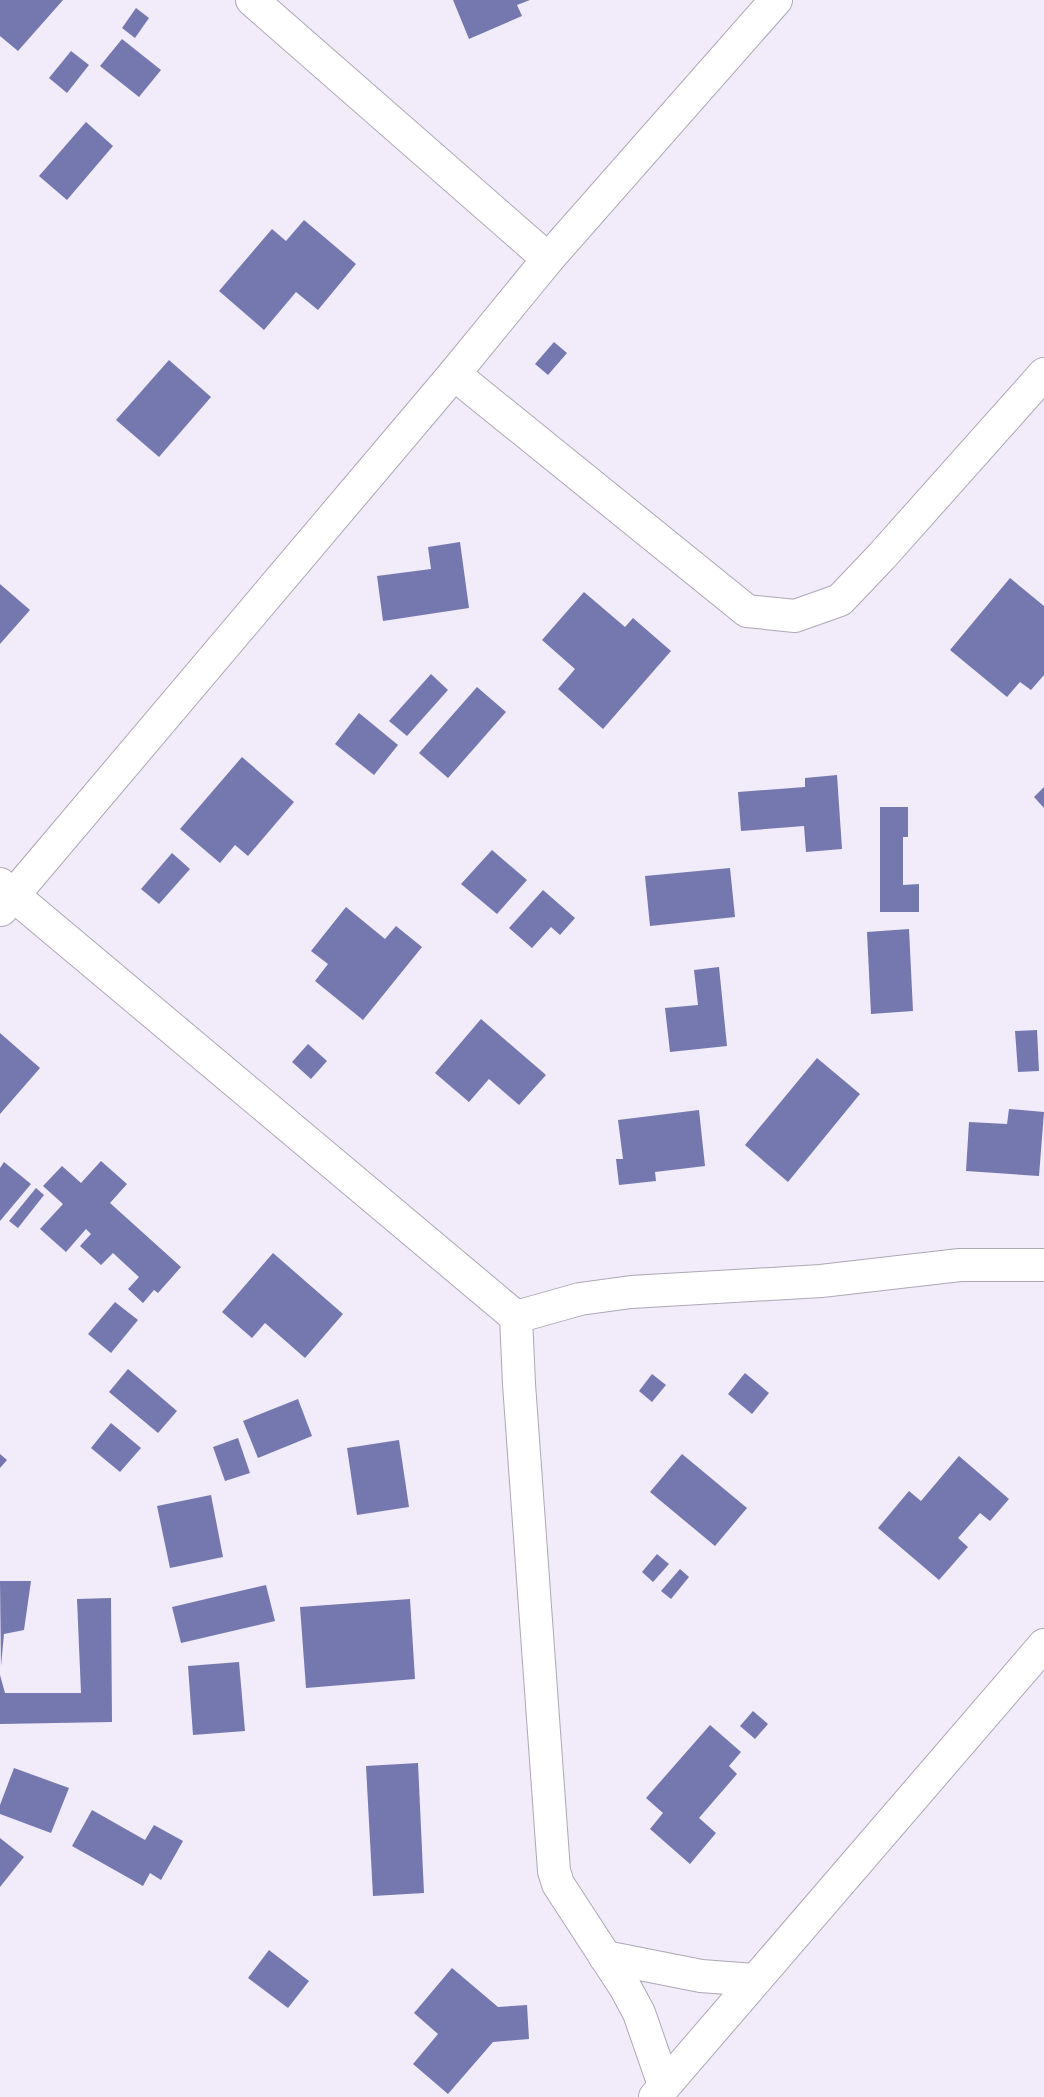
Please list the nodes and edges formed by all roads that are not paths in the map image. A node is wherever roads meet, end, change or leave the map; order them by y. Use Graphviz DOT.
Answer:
graph roads {
  1 [pos="252,0"];
  2 [pos="776,0"];
  3 [pos="548,259"];
  4 [pos="454,374"];
  5 [pos="1044,374"];
  6 [pos="5,897"];
  7 [pos="1044,1265"];
  8 [pos="516,1317"];
  9 [pos="1044,1645"];
  10 [pos="605,1957"];
  11 [pos="754,1980"];
  12 [pos="660,2091"];
  1 -- 3 [label="street"];
  2 -- 3 [label="street"];
  3 -- 4 [label="street"];
  4 -- 5 [label="street"];
  4 -- 6 [label="street"];
  6 -- 8 [label="street"];
  7 -- 8 [label="street"];
  8 -- 10 [label="street"];
  9 -- 11 [label="street"];
  10 -- 11 [label="street"];
  10 -- 12 [label="street"];
  11 -- 12 [label="street"];
}
